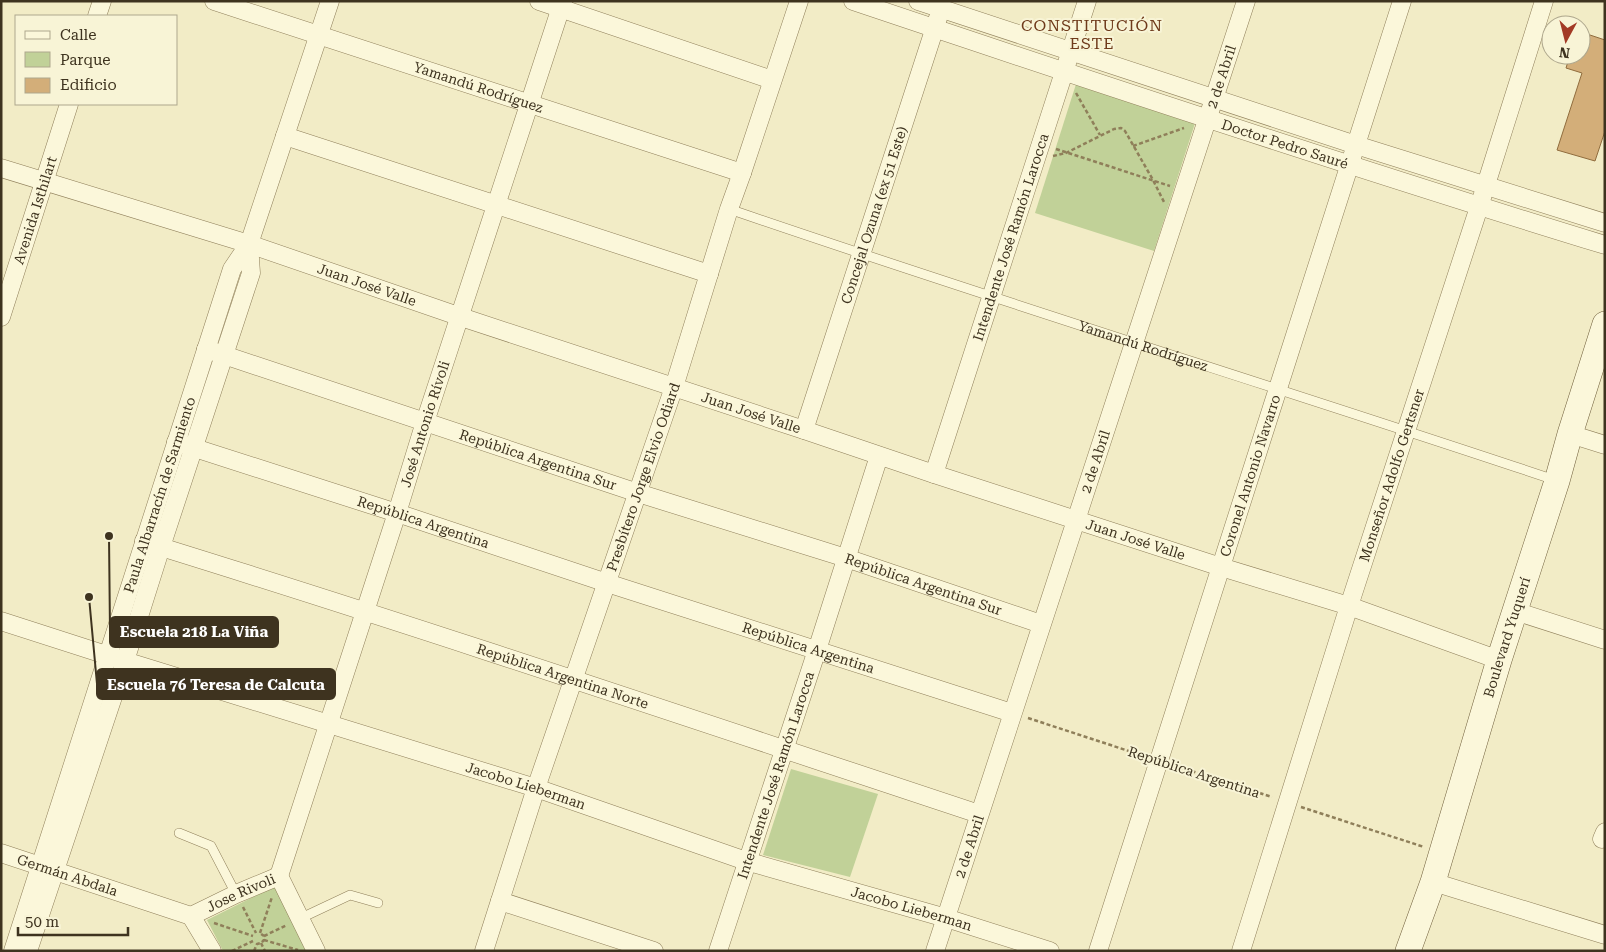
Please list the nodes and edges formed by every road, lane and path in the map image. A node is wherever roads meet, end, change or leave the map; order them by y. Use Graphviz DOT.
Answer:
graph roads {
  1 [pos="102,1"];
  2 [pos="214,1"];
  3 [pos="330,1"];
  4 [pos="539,1"];
  5 [pos="799,1"];
  6 [pos="853,1"];
  7 [pos="918,1"];
  8 [pos="1087,1"];
  9 [pos="1246,1"];
  10 [pos="1402,1"];
  11 [pos="1544,1"];
  12 [pos="562,5"];
  13 [pos="942,5"];
  14 [pos="97,15"];
  15 [pos="935,29"];
  16 [pos="318,35"];
  17 [pos="1071,52"];
  18 [pos="1064,72"];
  19 [pos="772,80"];
  20 [pos="1214,98"];
  21 [pos="530,104"];
  22 [pos="69,105"];
  23 [pos="1207,120"];
  24 [pos="1100,135"];
  25 [pos="285,136"];
  26 [pos="1041,144"];
  27 [pos="1356,145"];
  28 [pos="1133,146"];
  29 [pos="1066,152"];
  30 [pos="1035,162"];
  31 [pos="1350,165"];
  32 [pos="1,168"];
  33 [pos="742,173"];
  34 [pos="1153,180"];
  35 [pos="44,181"];
  36 [pos="1486,185"];
  37 [pos="1184,190"];
  38 [pos="498,204"];
  39 [pos="1480,207"];
  40 [pos="729,209"];
  41 [pos="1173,221"];
  42 [pos="1605,223"];
  43 [pos="249,244"];
  44 [pos="1605,245"];
  45 [pos="861,254"];
  46 [pos="709,274"];
  47 [pos="991,296"];
  48 [pos="2,312"];
  49 [pos="460,317"];
  50 [pos="1605,324"];
  51 [pos="1134,342"];
  52 [pos="206,350"];
  53 [pos="225,356"];
  54 [pos="674,388"];
  55 [pos="1278,388"];
  56 [pos="425,422"];
  57 [pos="804,430"];
  58 [pos="1406,430"];
  59 [pos="1570,434"];
  60 [pos="176,442"];
  61 [pos="1605,445"];
  62 [pos="194,448"];
  63 [pos="879,456"];
  64 [pos="934,474"];
  65 [pos="1558,481"];
  66 [pos="638,493"];
  67 [pos="397,513"];
  68 [pos="1075,519"];
  69 [pos="152,544"];
  70 [pos="846,558"];
  71 [pos="1221,567"];
  72 [pos="607,583"];
  73 [pos="1349,606"];
  74 [pos="365,611"];
  75 [pos="1515,612"];
  76 [pos="1,621"];
  77 [pos="1041,624"];
  78 [pos="1605,640"];
  79 [pos="817,650"];
  80 [pos="108,656"];
  81 [pos="1499,660"];
  82 [pos="125,661"];
  83 [pos="573,679"];
  84 [pos="1012,713"];
  85 [pos="328,724"];
  86 [pos="784,749"];
  87 [pos="1159,761"];
  88 [pos="536,788"];
  89 [pos="1287,802"];
  90 [pos="979,814"];
  91 [pos="179,833"];
  92 [pos="1,853"];
  93 [pos="1442,853"];
  94 [pos="746,861"];
  95 [pos="47,868"];
  96 [pos="279,876"];
  97 [pos="1433,882"];
  98 [pos="236,894"];
  99 [pos="500,901"];
  100 [pos="378,903"];
  101 [pos="191,916"];
  102 [pos="946,918"];
  103 [pos="299,919"];
  104 [pos="256,933"];
  105 [pos="260,933"];
  106 [pos="1605,934"];
  107 [pos="253,936"];
  108 [pos="264,938"];
  109 [pos="253,941"];
  110 [pos="261,943"];
  111 [pos="257,944"];
  112 [pos="13,951"];
  113 [pos="28,951"];
  114 [pos="212,951"];
  115 [pos="232,951"];
  116 [pos="254,951"];
  117 [pos="265,951"];
  118 [pos="299,951"];
  119 [pos="316,951"];
  120 [pos="484,951"];
  121 [pos="654,951"];
  122 [pos="718,951"];
  123 [pos="935,951"];
  124 [pos="1050,951"];
  125 [pos="1098,951"];
  126 [pos="1241,951"];
  127 [pos="1408,951"];
  1 -- 14 [label="street"];
  2 -- 16 [label="street, Yamandú Rodríguez"];
  3 -- 16 [label="street, Paula Albarracín de Sarmiento"];
  4 -- 12 [label="street"];
  5 -- 19 [label="street, Presbítero Jorge Elvio Odiard"];
  6 -- 15 [label="street, Doctor Pedro Sauré"];
  7 -- 13 [label="street, Doctor Pedro Sauré"];
  8 -- 17 [label="street, Intendente José Ramón Larocca"];
  9 -- 20 [label="street, 2 de Abril"];
  10 -- 27 [label="street, Coronel Antonio Navarro"];
  11 -- 36 [label="street, Monseñor Adolfo Gertsner"];
  12 -- 19 [label="street"];
  12 -- 21 [label="street, José Antonio Rívoli"];
  13 -- 15 [label="street, Concejal Ozuna (ex 51 Este)"];
  13 -- 17 [label="street, Doctor Pedro Sauré"];
  15 -- 18 [label="street, Doctor Pedro Sauré"];
  15 -- 45 [label="street, Concejal Ozuna (ex 51 Este)"];
  16 -- 21 [label="street, Yamandú Rodríguez"];
  16 -- 25 [label="street, Paula Albarracín de Sarmiento"];
  17 -- 18 [label="street, Intendente José Ramón Larocca"];
  17 -- 20 [label="street, Doctor Pedro Sauré"];
  18 -- 23 [label="street, Doctor Pedro Sauré"];
  18 -- 24 [label="path"];
  18 -- 26 [label="street, Intendente José Ramón Larocca"];
  19 -- 33 [label="street, Presbítero Jorge Elvio Odiard"];
  20 -- 23 [label="street, 2 de Abril"];
  20 -- 27 [label="street, Doctor Pedro Sauré"];
  21 -- 33 [label="street, Yamandú Rodríguez"];
  21 -- 38 [label="street, José Antonio Rívoli"];
  22 -- 35 [label="street, Avenida Isthilart"];
  23 -- 28 [label="path"];
  23 -- 31 [label="street, Doctor Pedro Sauré"];
  23 -- 37 [label="street, 2 de Abril"];
  24 -- 28 [label="path"];
  24 -- 29 [label="path"];
  25 -- 38 [label="street"];
  25 -- 43 [label="street, Paula Albarracín de Sarmiento"];
  26 -- 29 [label="path"];
  26 -- 30 [label="street, Intendente José Ramón Larocca"];
  27 -- 31 [label="street, Coronel Antonio Navarro"];
  27 -- 36 [label="street, Doctor Pedro Sauré"];
  28 -- 34 [label="path"];
  29 -- 30 [label="path"];
  29 -- 34 [label="path"];
  30 -- 47 [label="street, Intendente José Ramón Larocca"];
  31 -- 39 [label="street, Doctor Pedro Sauré"];
  31 -- 55 [label="street, Coronel Antonio Navarro"];
  32 -- 35 [label="street, Juan José Valle"];
  33 -- 40 [label="street, Presbítero Jorge Elvio Odiard"];
  34 -- 37 [label="path"];
  34 -- 41 [label="path"];
  35 -- 43 [label="street, Juan José Valle"];
  35 -- 48 [label="street, Avenida Isthilart"];
  36 -- 39 [label="street, Monseñor Adolfo Gertsner"];
  36 -- 42 [label="street, Doctor Pedro Sauré"];
  37 -- 41 [label="street, 2 de Abril"];
  38 -- 46 [label="street"];
  38 -- 49 [label="street, José Antonio Rívoli"];
  39 -- 44 [label="street, Doctor Pedro Sauré"];
  39 -- 58 [label="street, Monseñor Adolfo Gertsner"];
  40 -- 45 [label="lane, Yamandú Rodríguez"];
  40 -- 46 [label="street, Presbítero Jorge Elvio Odiard"];
  41 -- 51 [label="street, 2 de Abril"];
  43 -- 49 [label="street, Juan José Valle"];
  43 -- 52 [label="street, Paula Albarracín de Sarmiento"];
  43 -- 53 [label="street, Paula Albarracín de Sarmiento"];
  45 -- 47 [label="lane, Yamandú Rodríguez"];
  45 -- 57 [label="street, Concejal Ozuna (ex 51 Este)"];
  46 -- 54 [label="street, Presbítero Jorge Elvio Odiard"];
  47 -- 51 [label="lane, Yamandú Rodríguez"];
  47 -- 64 [label="street, Intendente José Ramón Larocca"];
  49 -- 54 [label="street, Juan José Valle"];
  49 -- 56 [label="street, José Antonio Rívoli"];
  50 -- 59 [label="street, Boulevard Yuquerí"];
  51 -- 55 [label="lane, Yamandú Rodríguez"];
  51 -- 68 [label="street, 2 de Abril"];
  52 -- 53 [label="street, República Argentina Sur"];
  52 -- 60 [label="street, Paula Albarracín de Sarmiento"];
  53 -- 56 [label="street, República Argentina Sur"];
  53 -- 62 [label="street, Paula Albarracín de Sarmiento"];
  54 -- 57 [label="street, Juan José Valle"];
  54 -- 66 [label="street, Presbítero Jorge Elvio Odiard"];
  55 -- 58 [label="lane, Yamandú Rodríguez"];
  55 -- 71 [label="street, Coronel Antonio Navarro"];
  56 -- 66 [label="street, República Argentina Sur"];
  56 -- 67 [label="street, José Antonio Rívoli"];
  57 -- 63 [label="street, Juan José Valle"];
  58 -- 65 [label="lane, Yamandú Rodríguez"];
  58 -- 73 [label="street, Monseñor Adolfo Gertsner"];
  59 -- 61 [label="street"];
  59 -- 65 [label="street, Boulevard Yuquerí"];
  60 -- 62 [label="street, República Argentina"];
  60 -- 69 [label="street, Paula Albarracín de Sarmiento"];
  62 -- 67 [label="street, República Argentina"];
  62 -- 69 [label="street, Paula Albarracín de Sarmiento"];
  63 -- 64 [label="street, Juan José Valle"];
  63 -- 70 [label="street, Intendente José Ramón Larocca"];
  64 -- 68 [label="street, Juan José Valle"];
  65 -- 75 [label="street, Boulevard Yuquerí"];
  66 -- 70 [label="street, República Argentina Sur"];
  66 -- 72 [label="street, Presbítero Jorge Elvio Odiard"];
  67 -- 72 [label="street, República Argentina"];
  67 -- 74 [label="street, José Antonio Rívoli"];
  68 -- 71 [label="street, Juan José Valle"];
  68 -- 77 [label="street, 2 de Abril"];
  69 -- 74 [label="street, República Argentina Norte"];
  69 -- 80 [label="street, Paula Albarracín de Sarmiento"];
  69 -- 82 [label="street, Paula Albarracín de Sarmiento"];
  70 -- 77 [label="street, República Argentina Sur"];
  70 -- 79 [label="street, Intendente José Ramón Larocca"];
  71 -- 73 [label="street, Juan José Valle"];
  71 -- 87 [label="street, Coronel Antonio Navarro"];
  72 -- 79 [label="street, República Argentina"];
  72 -- 83 [label="street, Presbítero Jorge Elvio Odiard"];
  73 -- 81 [label="street, Juan José Valle"];
  73 -- 89 [label="street, Monseñor Adolfo Gertsner"];
  74 -- 83 [label="street, República Argentina Norte"];
  74 -- 85 [label="street, José Antonio Rívoli"];
  75 -- 78 [label="street"];
  75 -- 81 [label="street, Boulevard Yuquerí"];
  76 -- 80 [label="street, Jacobo Lieberman"];
  77 -- 84 [label="street, 2 de Abril"];
  79 -- 84 [label="street, República Argentina"];
  79 -- 86 [label="street, Intendente José Ramón Larocca"];
  80 -- 82 [label="street, Jacobo Lieberman"];
  80 -- 95 [label="street, Paula Albarracín de Sarmiento"];
  81 -- 93 [label="street, Boulevard Yuquerí"];
  82 -- 85 [label="street, Jacobo Lieberman"];
  82 -- 95 [label="street, Paula Albarracín de Sarmiento"];
  83 -- 86 [label="street, República Argentina Norte"];
  83 -- 88 [label="street, Presbítero Jorge Elvio Odiard"];
  84 -- 87 [label="path, República Argentina"];
  84 -- 90 [label="street, 2 de Abril"];
  85 -- 88 [label="street, Jacobo Lieberman"];
  85 -- 96 [label="street, José Antonio Rívoli"];
  86 -- 90 [label="street, República Argentina Norte"];
  86 -- 94 [label="street, Intendente José Ramón Larocca"];
  87 -- 89 [label="path, República Argentina"];
  87 -- 125 [label="street, Coronel Antonio Navarro"];
  88 -- 94 [label="street, Jacobo Lieberman"];
  88 -- 99 [label="street, Presbítero Jorge Elvio Odiard"];
  89 -- 93 [label="path, República Argentina"];
  89 -- 126 [label="street, Monseñor Adolfo Gertsner"];
  90 -- 102 [label="street, 2 de Abril"];
  91 -- 98 [label="lane"];
  92 -- 95 [label="street, Germán Abdala"];
  93 -- 97 [label="street, Boulevard Yuquerí"];
  94 -- 102 [label="street, Jacobo Lieberman"];
  94 -- 122 [label="street, Intendente José Ramón Larocca"];
  95 -- 101 [label="street, Germán Abdala"];
  95 -- 112 [label="street, Paula Albarracín de Sarmiento"];
  95 -- 113 [label="street, Paula Albarracín de Sarmiento"];
  96 -- 98 [label="street, Jose Rivoli"];
  96 -- 103 [label="street, Jose Rivoli"];
  96 -- 105 [label="path"];
  97 -- 106 [label="street"];
  97 -- 127 [label="street, Boulevard Yuquerí"];
  98 -- 101 [label="street, Jose Rivoli"];
  98 -- 104 [label="path"];
  99 -- 120 [label="street, Presbítero Jorge Elvio Odiard"];
  99 -- 121 [label="street"];
  100 -- 103 [label="lane"];
  101 -- 107 [label="path"];
  101 -- 114 [label="street, Jose Rivoli"];
  102 -- 123 [label="street, 2 de Abril"];
  102 -- 124 [label="street, Jacobo Lieberman"];
  103 -- 108 [label="path"];
  103 -- 119 [label="street, Jose Rivoli"];
  104 -- 105 [label="path"];
  104 -- 107 [label="path"];
  105 -- 108 [label="path"];
  107 -- 109 [label="path"];
  108 -- 110 [label="path"];
  108 -- 118 [label="path"];
  109 -- 111 [label="path"];
  109 -- 115 [label="path"];
  110 -- 111 [label="path"];
  110 -- 117 [label="path"];
  111 -- 116 [label="path"];
}
